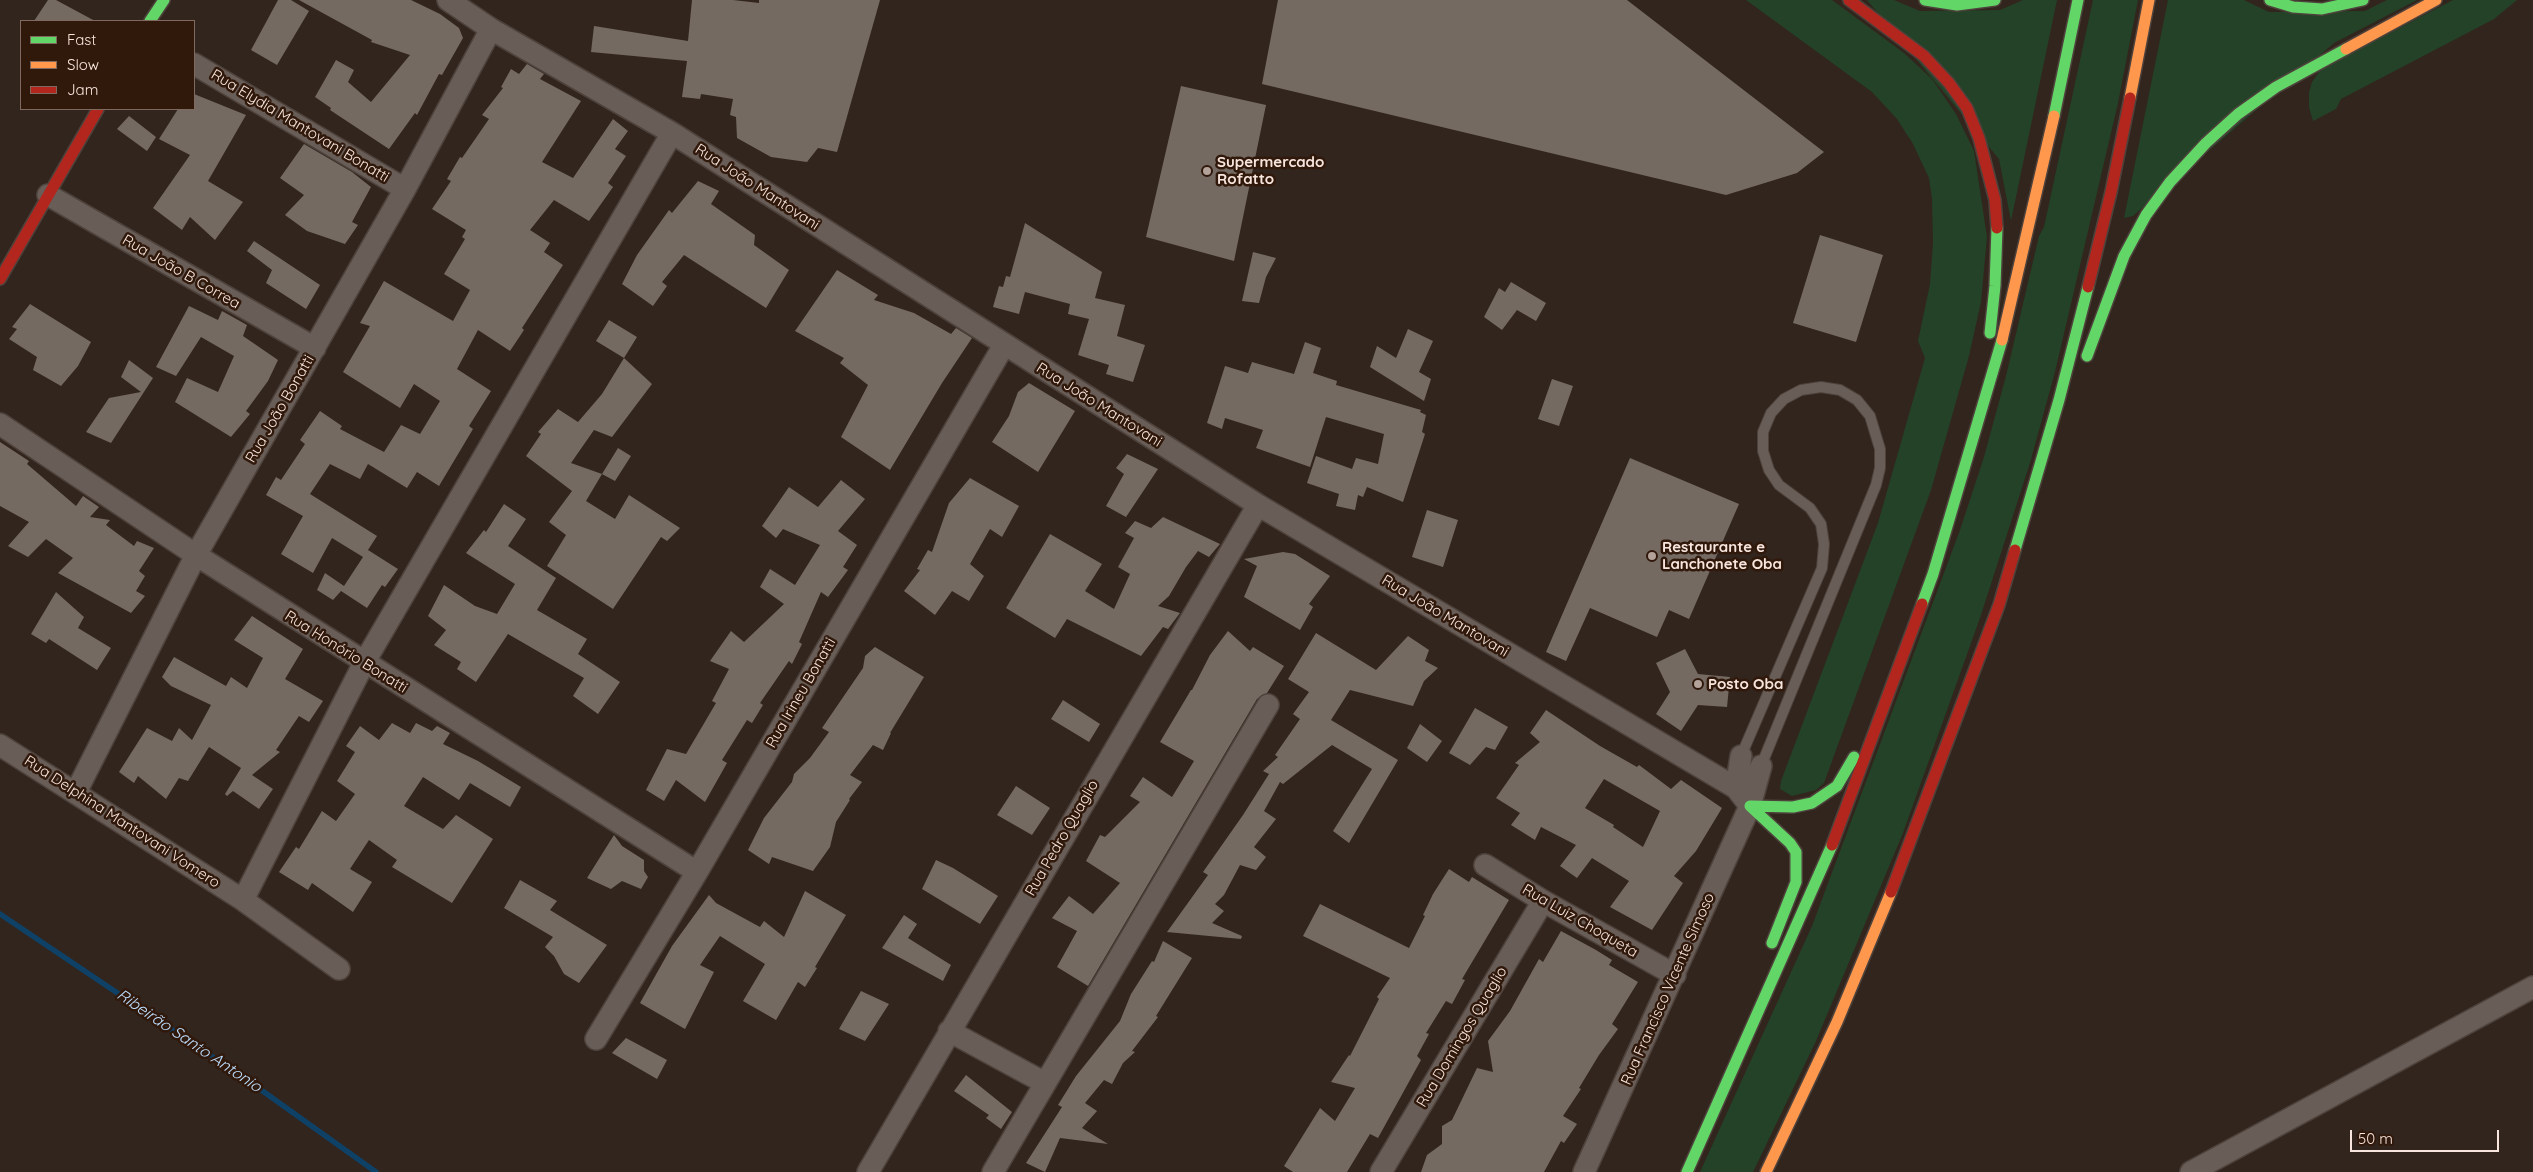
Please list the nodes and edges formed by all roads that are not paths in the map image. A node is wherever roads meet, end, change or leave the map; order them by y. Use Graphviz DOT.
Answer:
graph roads {
  1 [pos="164,0"];
  2 [pos="448,0"];
  3 [pos="1849,0"];
  4 [pos="1925,0"];
  5 [pos="1995,0"];
  6 [pos="2078,0"];
  7 [pos="2149,0"];
  8 [pos="2270,0"];
  9 [pos="2363,0"];
  10 [pos="2436,0"];
  11 [pos="151,20"];
  12 [pos="491,29"];
  13 [pos="195,65"];
  14 [pos="97,110"];
  15 [pos="672,133"];
  16 [pos="405,189"];
  17 [pos="48,195"];
  18 [pos="0,279"];
  19 [pos="1004,345"];
  20 [pos="314,348"];
  21 [pos="2084,364"];
  22 [pos="2071,402"];
  23 [pos="0,424"];
  24 [pos="1959,491"];
  25 [pos="1258,505"];
  26 [pos="196,556"];
  27 [pos="1999,605"];
  28 [pos="364,663"];
  29 [pos="1268,705"];
  30 [pos="1884,709"];
  31 [pos="0,745"];
  32 [pos="1741,756"];
  33 [pos="1761,766"];
  34 [pos="1736,788"];
  35 [pos="76,792"];
  36 [pos="1750,806"];
  37 [pos="1485,865"];
  38 [pos="697,872"];
  39 [pos="243,900"];
  40 [pos="1544,902"];
  41 [pos="339,969"];
  42 [pos="1675,975"];
  43 [pos="2533,987"];
  44 [pos="1756,1024"];
  45 [pos="949,1031"];
  46 [pos="596,1039"];
  47 [pos="1045,1083"];
  48 [pos="868,1172"];
  49 [pos="992,1172"];
  50 [pos="1381,1172"];
  51 [pos="1584,1172"];
  52 [pos="1686,1172"];
  53 [pos="1766,1172"];
  54 [pos="2191,1172"];
  1 -- 11 [label="main road"];
  2 -- 12 [label="street, Rua João Mantovani"];
  3 -- 24 [label="main road"];
  4 -- 5 [label="main road"];
  6 -- 24 [label="main road"];
  7 -- 27 [label="main road"];
  8 -- 9 [label="main road"];
  10 -- 21 [label="main road"];
  12 -- 15 [label="street, Rua João Mantovani"];
  12 -- 16 [label="street, Rua João Bonatti"];
  13 -- 16 [label="street, Rua Elydia Mantovani Bonatti"];
  14 -- 17 [label="main road"];
  15 -- 19 [label="street, Rua João Mantovani"];
  15 -- 28 [label="street"];
  16 -- 20 [label="street, Rua João Bonatti"];
  17 -- 18 [label="main road"];
  17 -- 20 [label="street, Rua João B Correa"];
  19 -- 25 [label="street, Rua João Mantovani"];
  19 -- 38 [label="street, Rua Irineu Bonatti"];
  20 -- 26 [label="street, Rua João Bonatti"];
  22 -- 27 [label="main road"];
  23 -- 26 [label="street, Rua Honório Bonatti"];
  24 -- 30 [label="main road"];
  25 -- 34 [label="street, Rua João Mantovani"];
  25 -- 45 [label="street, Rua Pedro Quaglio"];
  26 -- 28 [label="street, Rua Honório Bonatti"];
  26 -- 35 [label="street, Rua João Bonatti"];
  27 -- 53 [label="main road"];
  28 -- 38 [label="street, Rua Honório Bonatti"];
  28 -- 39 [label="street"];
  29 -- 47 [label="street"];
  30 -- 36 [label="main road"];
  30 -- 44 [label="main road"];
  31 -- 35 [label="street, Rua Delphina Mantovani Vomero"];
  32 -- 33 [label="lane"];
  32 -- 34 [label="street"];
  33 -- 36 [label="street, Rua Francisco Vicente Simoso"];
  34 -- 36 [label="street, Rua João Mantovani"];
  35 -- 39 [label="street, Rua Delphina Mantovani Vomero"];
  36 -- 42 [label="street, Rua Francisco Vicente Simoso"];
  36 -- 44 [label="main road"];
  37 -- 40 [label="street, Rua Luiz Choqueta"];
  38 -- 46 [label="street, Rua Irineu Bonatti"];
  39 -- 41 [label="street, Rua Delphina Mantovani Vomero"];
  40 -- 42 [label="street, Rua Luiz Choqueta"];
  40 -- 50 [label="street, Rua Domingos Quaglio"];
  42 -- 51 [label="street, Rua Francisco Vicente Simoso"];
  43 -- 54 [label="street"];
  44 -- 52 [label="main road"];
  45 -- 47 [label="street"];
  45 -- 48 [label="street, Rua Pedro Quaglio"];
  47 -- 49 [label="street"];
}
